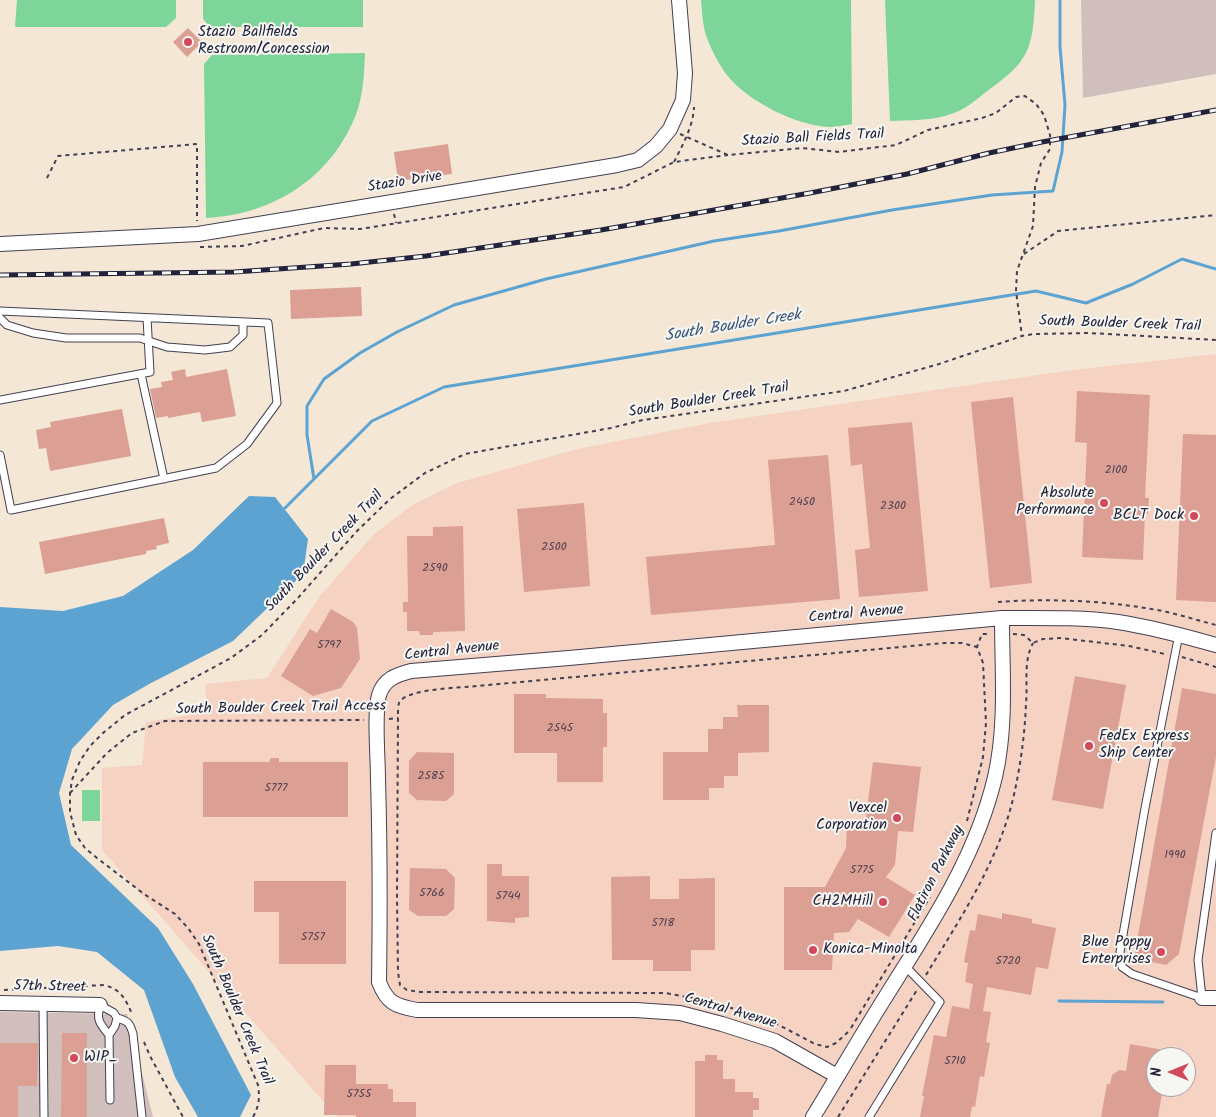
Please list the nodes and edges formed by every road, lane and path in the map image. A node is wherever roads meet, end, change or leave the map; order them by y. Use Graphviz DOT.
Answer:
graph roads {
  1 [pos="679,0"];
  2 [pos="670,129"];
  3 [pos="1216,215"];
  4 [pos="0,244"];
  5 [pos="1022,256"];
  6 [pos="0,311"];
  7 [pos="0,318"];
  8 [pos="147,318"];
  9 [pos="243,322"];
  10 [pos="1022,336"];
  11 [pos="1216,340"];
  12 [pos="148,341"];
  13 [pos="141,374"];
  14 [pos="0,400"];
  15 [pos="0,455"];
  16 [pos="164,479"];
  17 [pos="998,602"];
  18 [pos="1002,618"];
  19 [pos="1216,625"];
  20 [pos="1002,634"];
  21 [pos="1179,634"];
  22 [pos="1216,645"];
  23 [pos="977,647"];
  24 [pos="1175,656"];
  25 [pos="1216,667"];
  26 [pos="398,718"];
  27 [pos="377,720"];
  28 [pos="70,793"];
  29 [pos="967,822"];
  30 [pos="1216,833"];
  31 [pos="932,895"];
  32 [pos="905,966"];
  33 [pos="1202,998"];
  34 [pos="1216,998"];
  35 [pos="0,1003"];
  36 [pos="43,1004"];
  37 [pos="100,1004"];
  38 [pos="117,1018"];
  39 [pos="109,1035"];
  40 [pos="837,1076"];
  41 [pos="110,1100"];
  42 [pos="44,1117"];
  43 [pos="142,1117"];
  44 [pos="253,1117"];
  45 [pos="813,1117"];
  46 [pos="869,1117"];
  1 -- 2 [label="street, Stazio Drive"];
  2 -- 4 [label="street, Stazio Drive"];
  2 -- 5 [label="path, Stazio Ball Fields Trail"];
  3 -- 5 [label="path"];
  5 -- 10 [label="path, Stazio Ball Fields Trail"];
  6 -- 8 [label="lane"];
  7 -- 12 [label="lane"];
  8 -- 9 [label="lane"];
  8 -- 12 [label="lane"];
  9 -- 12 [label="lane"];
  9 -- 16 [label="lane"];
  10 -- 11 [label="path, South Boulder Creek Trail"];
  10 -- 28 [label="path, South Boulder Creek Trail"];
  12 -- 13 [label="lane"];
  13 -- 14 [label="lane"];
  13 -- 16 [label="lane"];
  15 -- 16 [label="lane"];
  17 -- 19 [label="path"];
  18 -- 20 [label="street, Flatiron Parkway"];
  18 -- 21 [label="street, Central Avenue"];
  18 -- 27 [label="street, Central Avenue"];
  20 -- 23 [label="path"];
  20 -- 24 [label="path"];
  20 -- 32 [label="street, Flatiron Parkway"];
  21 -- 22 [label="street, Central Avenue"];
  21 -- 24 [label="lane"];
  23 -- 26 [label="path"];
  23 -- 29 [label="path"];
  24 -- 25 [label="path"];
  24 -- 33 [label="lane"];
  26 -- 27 [label="path, South Boulder Creek Trail Access"];
  26 -- 31 [label="path"];
  27 -- 28 [label="path, South Boulder Creek Trail Access"];
  27 -- 40 [label="street, Central Avenue"];
  28 -- 44 [label="path, South Boulder Creek Trail"];
  30 -- 33 [label="lane"];
  32 -- 40 [label="street, Flatiron Parkway"];
  32 -- 46 [label="lane"];
  33 -- 34 [label="street"];
  35 -- 36 [label="street, 57th Street"];
  36 -- 37 [label="street, 57th Street"];
  36 -- 42 [label="lane"];
  37 -- 38 [label="lane"];
  37 -- 39 [label="lane"];
  38 -- 39 [label="lane"];
  38 -- 43 [label="lane"];
  39 -- 41 [label="lane"];
  40 -- 45 [label="street, Flatiron Parkway"];
}
